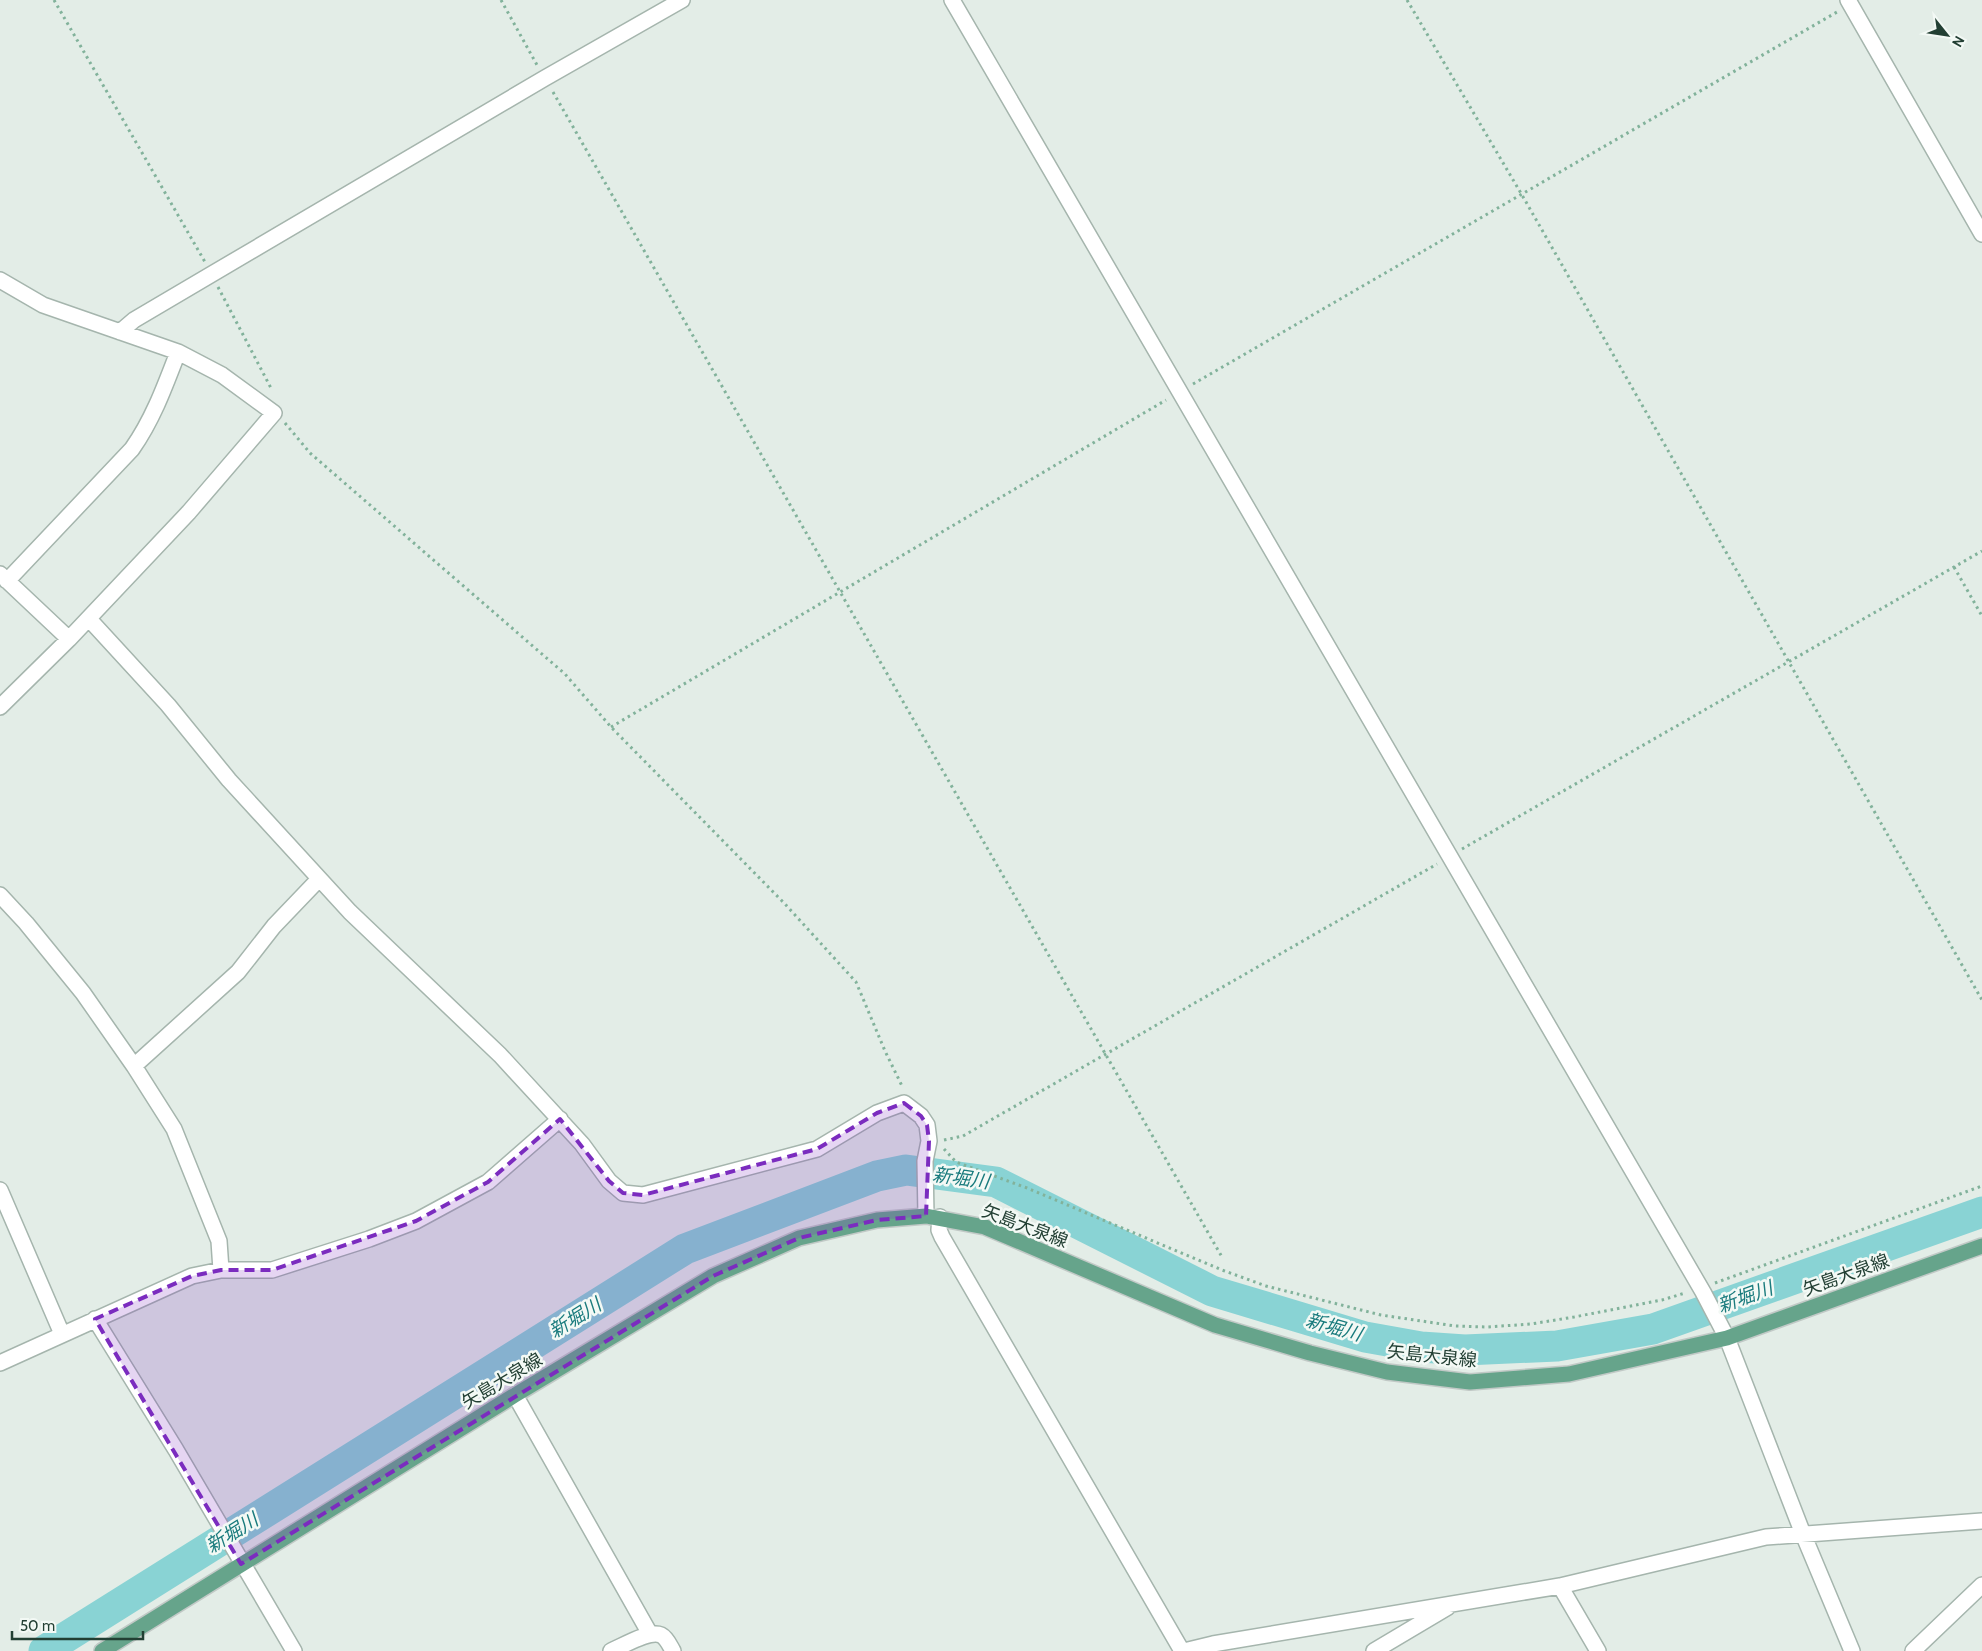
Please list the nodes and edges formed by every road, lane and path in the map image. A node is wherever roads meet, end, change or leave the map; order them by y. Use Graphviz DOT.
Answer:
graph roads {
  1 [pos="54,0"];
  2 [pos="501,0"];
  3 [pos="682,0"];
  4 [pos="952,0"];
  5 [pos="1407,0"];
  6 [pos="1849,2"];
  7 [pos="545,78"];
  8 [pos="1522,195"];
  9 [pos="1982,234"];
  10 [pos="212,274"];
  11 [pos="0,280"];
  12 [pos="120,332"];
  13 [pos="178,352"];
  14 [pos="1179,392"];
  15 [pos="275,397"];
  16 [pos="279,413"];
  17 [pos="293,432"];
  18 [pos="1954,567"];
  19 [pos="3,577"];
  20 [pos="839,592"];
  21 [pos="1982,616"];
  22 [pos="89,619"];
  23 [pos="69,639"];
  24 [pos="0,707"];
  25 [pos="611,727"];
  26 [pos="319,879"];
  27 [pos="0,895"];
  28 [pos="1982,1000"];
  29 [pos="134,1066"];
  30 [pos="904,1104"];
  31 [pos="560,1119"];
  32 [pos="943,1148"];
  33 [pos="1982,1186"];
  34 [pos="0,1190"];
  35 [pos="930,1212"];
  36 [pos="1982,1246"];
  37 [pos="1222,1257"];
  38 [pos="221,1270"];
  39 [pos="1701,1290"];
  40 [pos="95,1320"];
  41 [pos="1724,1332"];
  42 [pos="62,1334"];
  43 [pos="0,1362"];
  44 [pos="515,1395"];
  45 [pos="1982,1521"];
  46 [pos="1803,1534"];
  47 [pos="239,1559"];
  48 [pos="1982,1585"];
  49 [pos="1560,1586"];
  50 [pos="1456,1603"];
  51 [pos="650,1634"];
  52 [pos="1213,1648"];
  53 [pos="102,1651"];
  54 [pos="294,1651"];
  55 [pos="611,1651"];
  56 [pos="673,1651"];
  57 [pos="1183,1651"];
  58 [pos="1374,1651"];
  59 [pos="1598,1651"];
  60 [pos="1852,1651"];
  61 [pos="1913,1651"];
  1 -- 10 [label="path"];
  2 -- 7 [label="path"];
  3 -- 7 [label="street"];
  4 -- 14 [label="street"];
  5 -- 8 [label="path"];
  6 -- 8 [label="path"];
  6 -- 9 [label="street"];
  7 -- 10 [label="street"];
  7 -- 20 [label="path"];
  8 -- 14 [label="path"];
  8 -- 28 [label="path"];
  10 -- 12 [label="street"];
  10 -- 15 [label="path"];
  11 -- 12 [label="street"];
  12 -- 13 [label="street"];
  13 -- 16 [label="street"];
  13 -- 19 [label="street"];
  14 -- 20 [label="path"];
  14 -- 39 [label="street"];
  16 -- 17 [label="path"];
  16 -- 17 [label="path"];
  16 -- 22 [label="street"];
  17 -- 25 [label="path"];
  18 -- 21 [label="path"];
  19 -- 23 [label="street"];
  20 -- 25 [label="path"];
  20 -- 37 [label="path"];
  22 -- 23 [label="street"];
  22 -- 26 [label="street"];
  23 -- 24 [label="street"];
  25 -- 30 [label="path"];
  26 -- 29 [label="street"];
  26 -- 31 [label="street"];
  27 -- 29 [label="street"];
  29 -- 38 [label="street"];
  30 -- 31 [label="street"];
  30 -- 35 [label="street"];
  31 -- 38 [label="street"];
  32 -- 39 [label="path"];
  33 -- 39 [label="path"];
  34 -- 42 [label="street"];
  35 -- 41 [label="main road, 矢島大泉線"];
  35 -- 44 [label="main road, 矢島大泉線"];
  35 -- 57 [label="street"];
  36 -- 41 [label="main road, 矢島大泉線"];
  38 -- 40 [label="street"];
  39 -- 41 [label="street"];
  40 -- 42 [label="street"];
  40 -- 47 [label="street"];
  41 -- 46 [label="street"];
  42 -- 43 [label="street"];
  44 -- 47 [label="main road, 矢島大泉線"];
  44 -- 51 [label="street"];
  45 -- 46 [label="street"];
  46 -- 49 [label="street"];
  46 -- 60 [label="street"];
  47 -- 53 [label="main road, 矢島大泉線"];
  47 -- 54 [label="street"];
  48 -- 61 [label="street"];
  49 -- 50 [label="street"];
  49 -- 59 [label="street"];
  50 -- 52 [label="street"];
  50 -- 58 [label="street"];
  51 -- 55 [label="street"];
  51 -- 56 [label="street"];
  52 -- 57 [label="street"];
}
